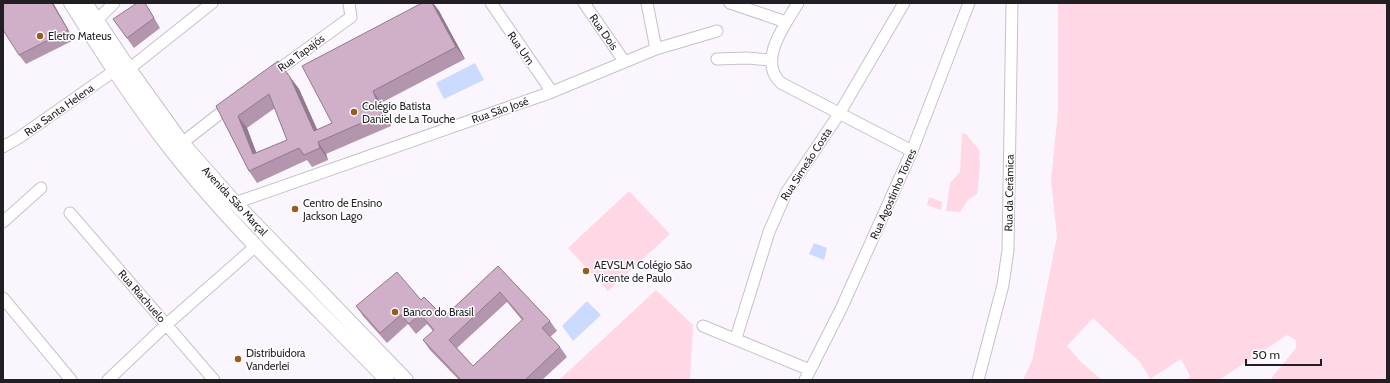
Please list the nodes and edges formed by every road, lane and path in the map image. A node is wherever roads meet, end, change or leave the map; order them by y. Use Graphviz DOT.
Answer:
graph roads {
  1 [pos="71,3"];
  2 [pos="85,3"];
  3 [pos="114,3"];
  4 [pos="212,3"];
  5 [pos="349,3"];
  6 [pos="491,3"];
  7 [pos="584,3"];
  8 [pos="647,3"];
  9 [pos="730,3"];
  10 [pos="798,3"];
  11 [pos="904,3"];
  12 [pos="969,3"];
  13 [pos="1012,3"];
  14 [pos="97,20"];
  15 [pos="786,22"];
  16 [pos="717,31"];
  17 [pos="656,49"];
  18 [pos="717,60"];
  19 [pos="770,60"];
  20 [pos="624,61"];
  21 [pos="128,68"];
  22 [pos="114,71"];
  23 [pos="264,80"];
  24 [pos="552,92"];
  25 [pos="240,98"];
  26 [pos="839,114"];
  27 [pos="182,143"];
  28 [pos="3,147"];
  29 [pos="912,151"];
  30 [pos="41,188"];
  31 [pos="235,203"];
  32 [pos="70,213"];
  33 [pos="3,222"];
  34 [pos="257,245"];
  35 [pos="3,298"];
  36 [pos="167,324"];
  37 [pos="703,326"];
  38 [pos="736,338"];
  39 [pos="810,376"];
  40 [pos="71,380"];
  41 [pos="108,380"];
  42 [pos="214,380"];
  43 [pos="387,380"];
  44 [pos="406,380"];
  45 [pos="978,380"];
  1 -- 22 [label="main road, Avenida São Marçal"];
  2 -- 14 [label="main road, Avenida São Marçal"];
  3 -- 14 [label="street"];
  4 -- 21 [label="street"];
  5 -- 23 [label="street, Rua Tapajós"];
  6 -- 24 [label="street, Rua Um"];
  7 -- 20 [label="street, Rua Dois"];
  8 -- 17 [label="street"];
  9 -- 15 [label="street"];
  10 -- 15 [label="street"];
  11 -- 26 [label="street, Rua Simeão Costa"];
  12 -- 29 [label="street, Rua Agostinho Tôrres"];
  13 -- 45 [label="street, Rua da Cerâmica"];
  14 -- 21 [label="main road, Avenida São Marçal"];
  15 -- 19 [label="street"];
  16 -- 17 [label="street, Rua São José"];
  17 -- 20 [label="street, Rua São José"];
  18 -- 19 [label="street"];
  19 -- 26 [label="street"];
  20 -- 24 [label="street, Rua São José"];
  21 -- 27 [label="main road, Avenida São Marçal"];
  22 -- 28 [label="street, Rua Santa Helena"];
  22 -- 34 [label="main road, Avenida São Marçal"];
  24 -- 31 [label="street, Rua São José"];
  25 -- 27 [label="street"];
  26 -- 29 [label="street"];
  26 -- 38 [label="street, Rua Simeão Costa"];
  27 -- 31 [label="main road, Avenida São Marçal"];
  29 -- 39 [label="street, Rua Agostinho Tôrres"];
  30 -- 33 [label="street"];
  31 -- 44 [label="main road, Avenida São Marçal"];
  32 -- 36 [label="street, Rua Riachuelo"];
  34 -- 36 [label="street"];
  34 -- 43 [label="main road, Avenida São Marçal"];
  35 -- 40 [label="street"];
  36 -- 41 [label="street"];
  36 -- 42 [label="street, Rua Riachuelo"];
  37 -- 38 [label="street"];
  38 -- 39 [label="street"];
}
